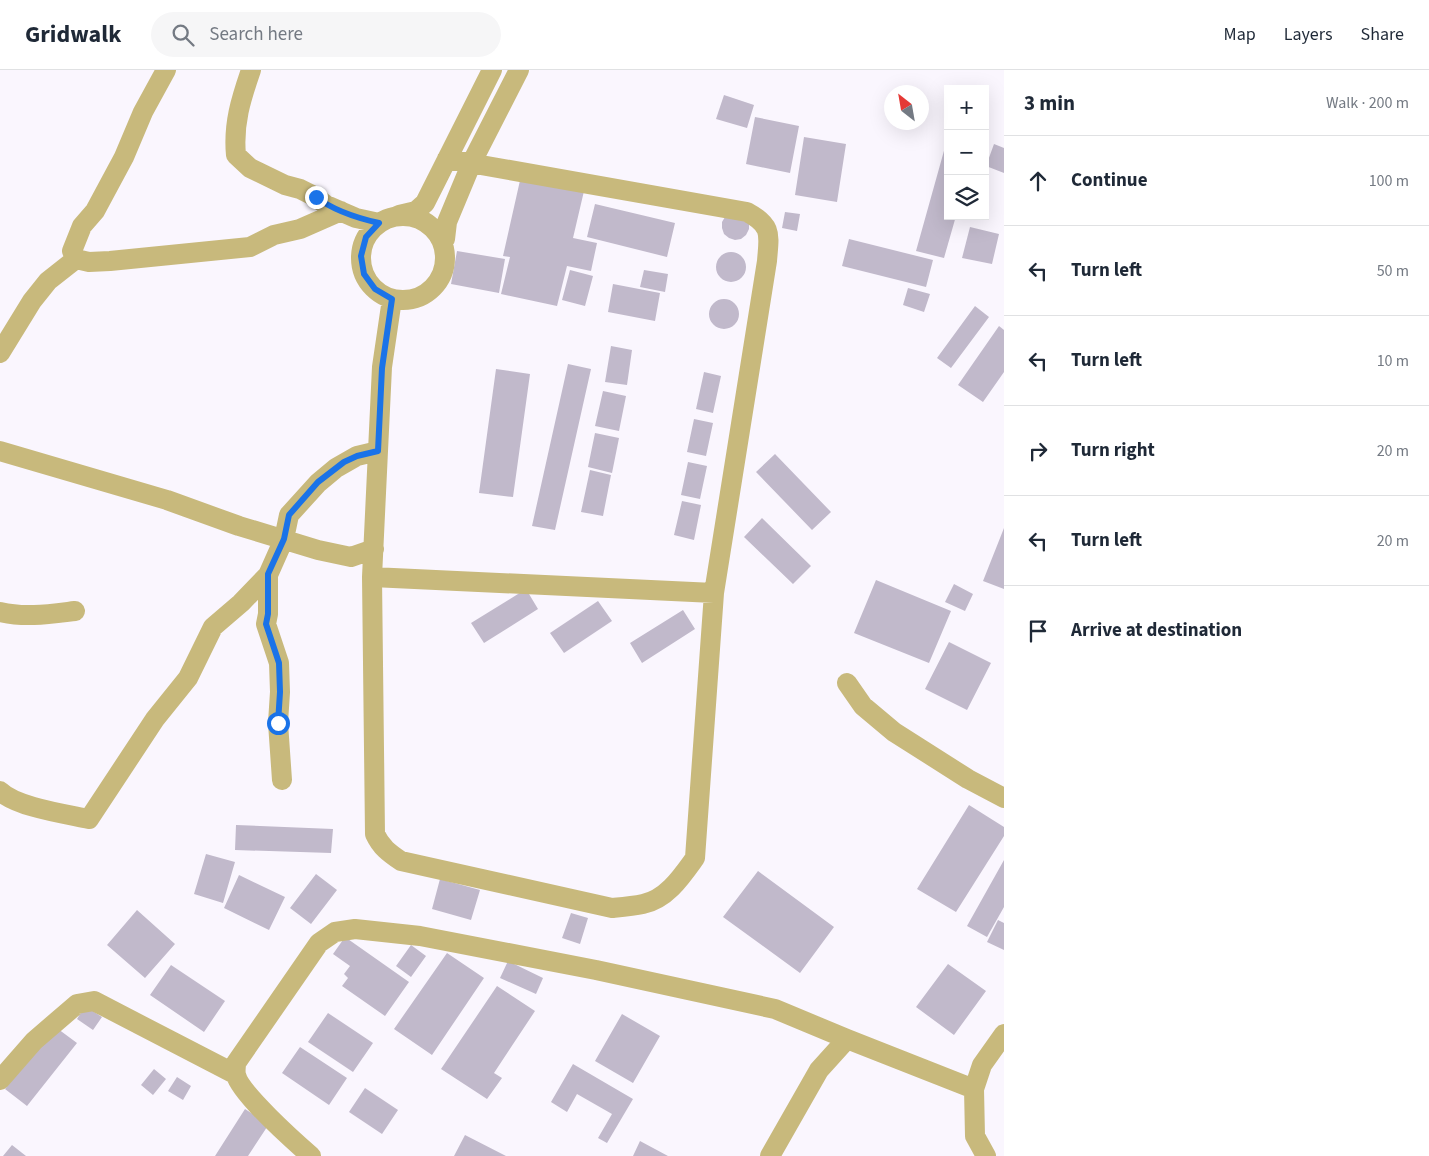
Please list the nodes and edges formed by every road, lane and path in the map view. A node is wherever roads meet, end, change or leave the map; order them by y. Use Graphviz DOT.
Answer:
graph roads {
  1 [pos="166,70"];
  2 [pos="251,70"];
  3 [pos="492,70"];
  4 [pos="519,70"];
  5 [pos="447,159"];
  6 [pos="472,162"];
  7 [pos="342,211"];
  8 [pos="388,220"];
  9 [pos="443,241"];
  10 [pos="76,259"];
  11 [pos="392,299"];
  12 [pos="0,353"];
  13 [pos="0,451"];
  14 [pos="378,451"];
  15 [pos="284,539"];
  16 [pos="374,549"];
  17 [pos="268,574"];
  18 [pos="372,576"];
  19 [pos="714,593"];
  20 [pos="75,611"];
  21 [pos="0,612"];
  22 [pos="847,682"];
  23 [pos="282,780"];
  24 [pos="0,791"];
  25 [pos="1004,798"];
  26 [pos="1004,1034"];
  27 [pos="847,1039"];
  28 [pos="236,1074"];
  29 [pos="0,1080"];
  30 [pos="974,1088"];
  31 [pos="311,1156"];
  32 [pos="770,1156"];
  33 [pos="986,1156"];
  1 -- 10 [label="street"];
  2 -- 7 [label="street"];
  3 -- 5 [label="street"];
  4 -- 6 [label="street"];
  5 -- 6 [label="street"];
  5 -- 8 [label="street"];
  6 -- 9 [label="street"];
  6 -- 19 [label="street"];
  7 -- 8 [label="street"];
  7 -- 10 [label="street"];
  8 -- 9 [label="street"];
  8 -- 11 [label="street"];
  9 -- 11 [label="street"];
  10 -- 12 [label="street"];
  11 -- 14 [label="street"];
  13 -- 15 [label="street"];
  14 -- 15 [label="street"];
  14 -- 16 [label="street"];
  15 -- 16 [label="street"];
  15 -- 17 [label="street"];
  16 -- 18 [label="street"];
  17 -- 23 [label="street"];
  17 -- 24 [label="street"];
  18 -- 19 [label="street"];
  18 -- 19 [label="street"];
  20 -- 21 [label="street"];
  22 -- 25 [label="street"];
  26 -- 30 [label="street"];
  27 -- 28 [label="street"];
  27 -- 30 [label="street"];
  27 -- 32 [label="street"];
  28 -- 29 [label="street"];
  28 -- 31 [label="street"];
  30 -- 33 [label="street"];
}
